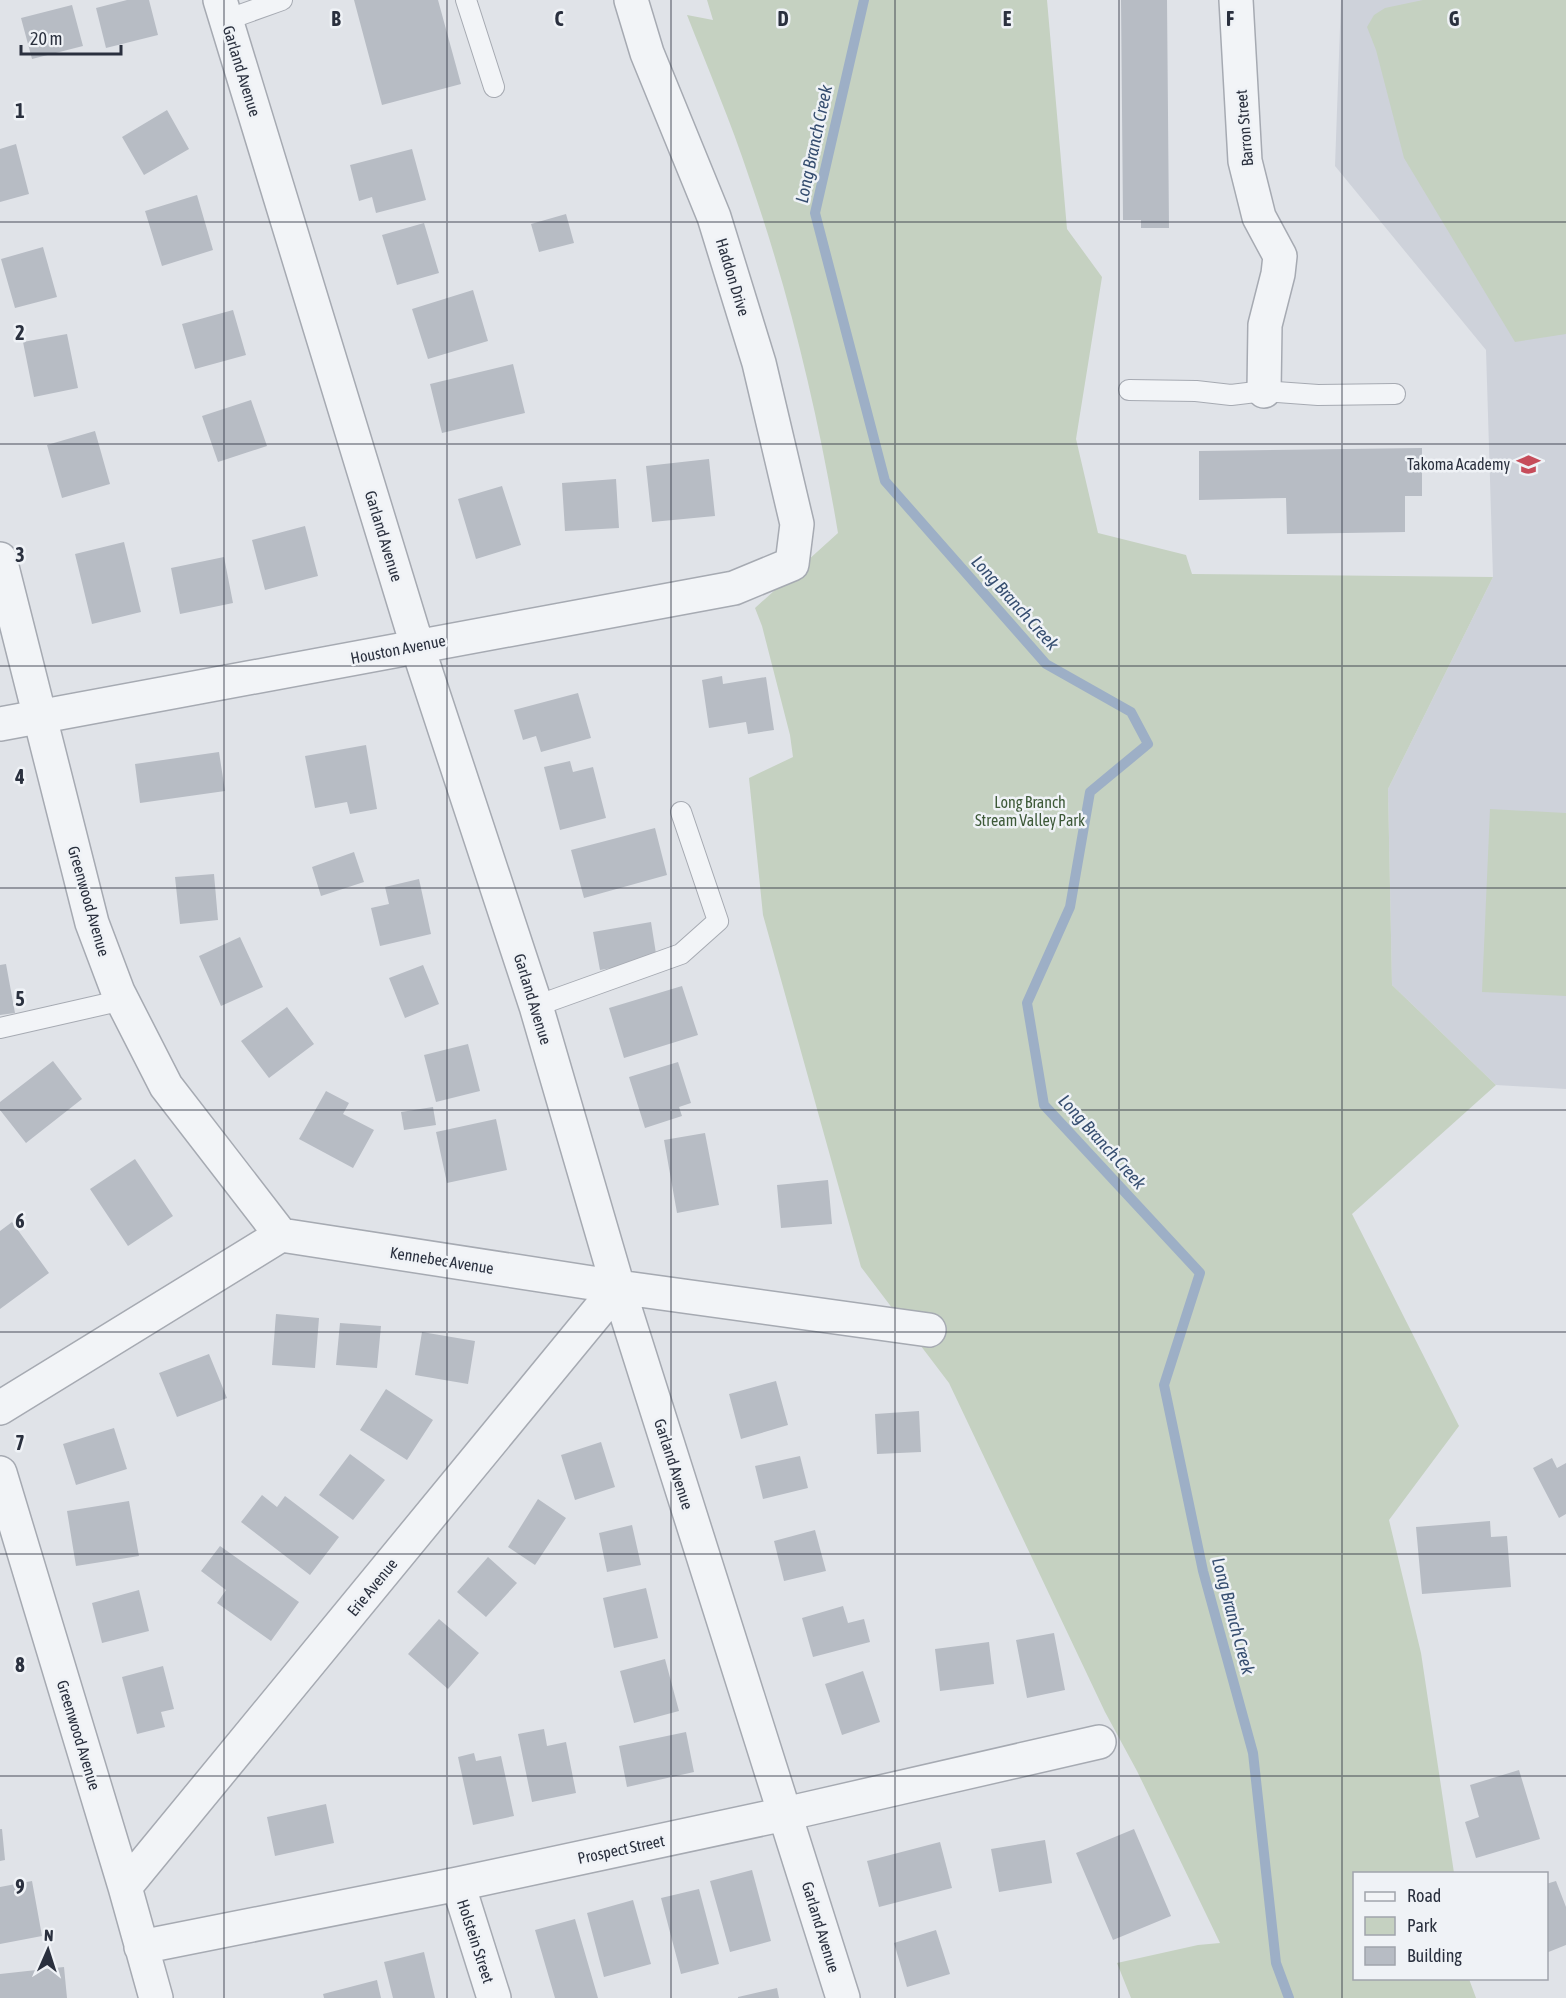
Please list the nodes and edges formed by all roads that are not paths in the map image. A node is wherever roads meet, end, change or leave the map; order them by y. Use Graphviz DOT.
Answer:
graph roads {
  1 [pos="282,0"];
  2 [pos="466,0"];
  3 [pos="631,0"];
  4 [pos="1236,0"];
  5 [pos="223,10"];
  6 [pos="494,87"];
  7 [pos="1129,390"];
  8 [pos="1264,391"];
  9 [pos="1395,394"];
  10 [pos="0,559"];
  11 [pos="792,564"];
  12 [pos="417,645"];
  13 [pos="40,717"];
  14 [pos="0,724"];
  15 [pos="681,812"];
  16 [pos="123,1000"];
  17 [pos="536,1006"];
  18 [pos="0,1028"];
  19 [pos="280,1235"];
  20 [pos="618,1287"];
  21 [pos="929,1330"];
  22 [pos="0,1408"];
  23 [pos="0,1473"];
  24 [pos="1099,1742"];
  25 [pos="785,1814"];
  26 [pos="458,1884"];
  27 [pos="125,1887"];
  28 [pos="141,1947"];
  29 [pos="156,1998"];
  30 [pos="494,1998"];
  31 [pos="843,1998"];
  1 -- 5 [label="lane"];
  2 -- 6 [label="lane"];
  3 -- 11 [label="street, Haddon Drive"];
  4 -- 8 [label="street, Barron Street"];
  5 -- 12 [label="street, Garland Avenue"];
  7 -- 8 [label="lane"];
  8 -- 9 [label="lane"];
  10 -- 13 [label="street, Greenwood Avenue"];
  11 -- 12 [label="street, Houston Avenue"];
  12 -- 13 [label="street, Houston Avenue"];
  12 -- 17 [label="street, Garland Avenue"];
  13 -- 14 [label="street, Houston Avenue"];
  13 -- 16 [label="street, Greenwood Avenue"];
  15 -- 17 [label="lane"];
  16 -- 18 [label="lane"];
  16 -- 19 [label="street, Greenwood Avenue"];
  17 -- 20 [label="street, Garland Avenue"];
  19 -- 20 [label="street, Kennebec Avenue"];
  19 -- 22 [label="street"];
  20 -- 21 [label="street, Kennebec Avenue"];
  20 -- 25 [label="street, Garland Avenue"];
  20 -- 27 [label="street, Erie Avenue"];
  23 -- 27 [label="street, Greenwood Avenue"];
  24 -- 25 [label="street, Prospect Street"];
  25 -- 26 [label="street, Prospect Street"];
  25 -- 31 [label="street, Garland Avenue"];
  26 -- 28 [label="street, Prospect Street"];
  26 -- 30 [label="street, Holstein Street"];
  27 -- 28 [label="street, Greenwood Avenue"];
  28 -- 29 [label="street, Greenwood Avenue"];
}
